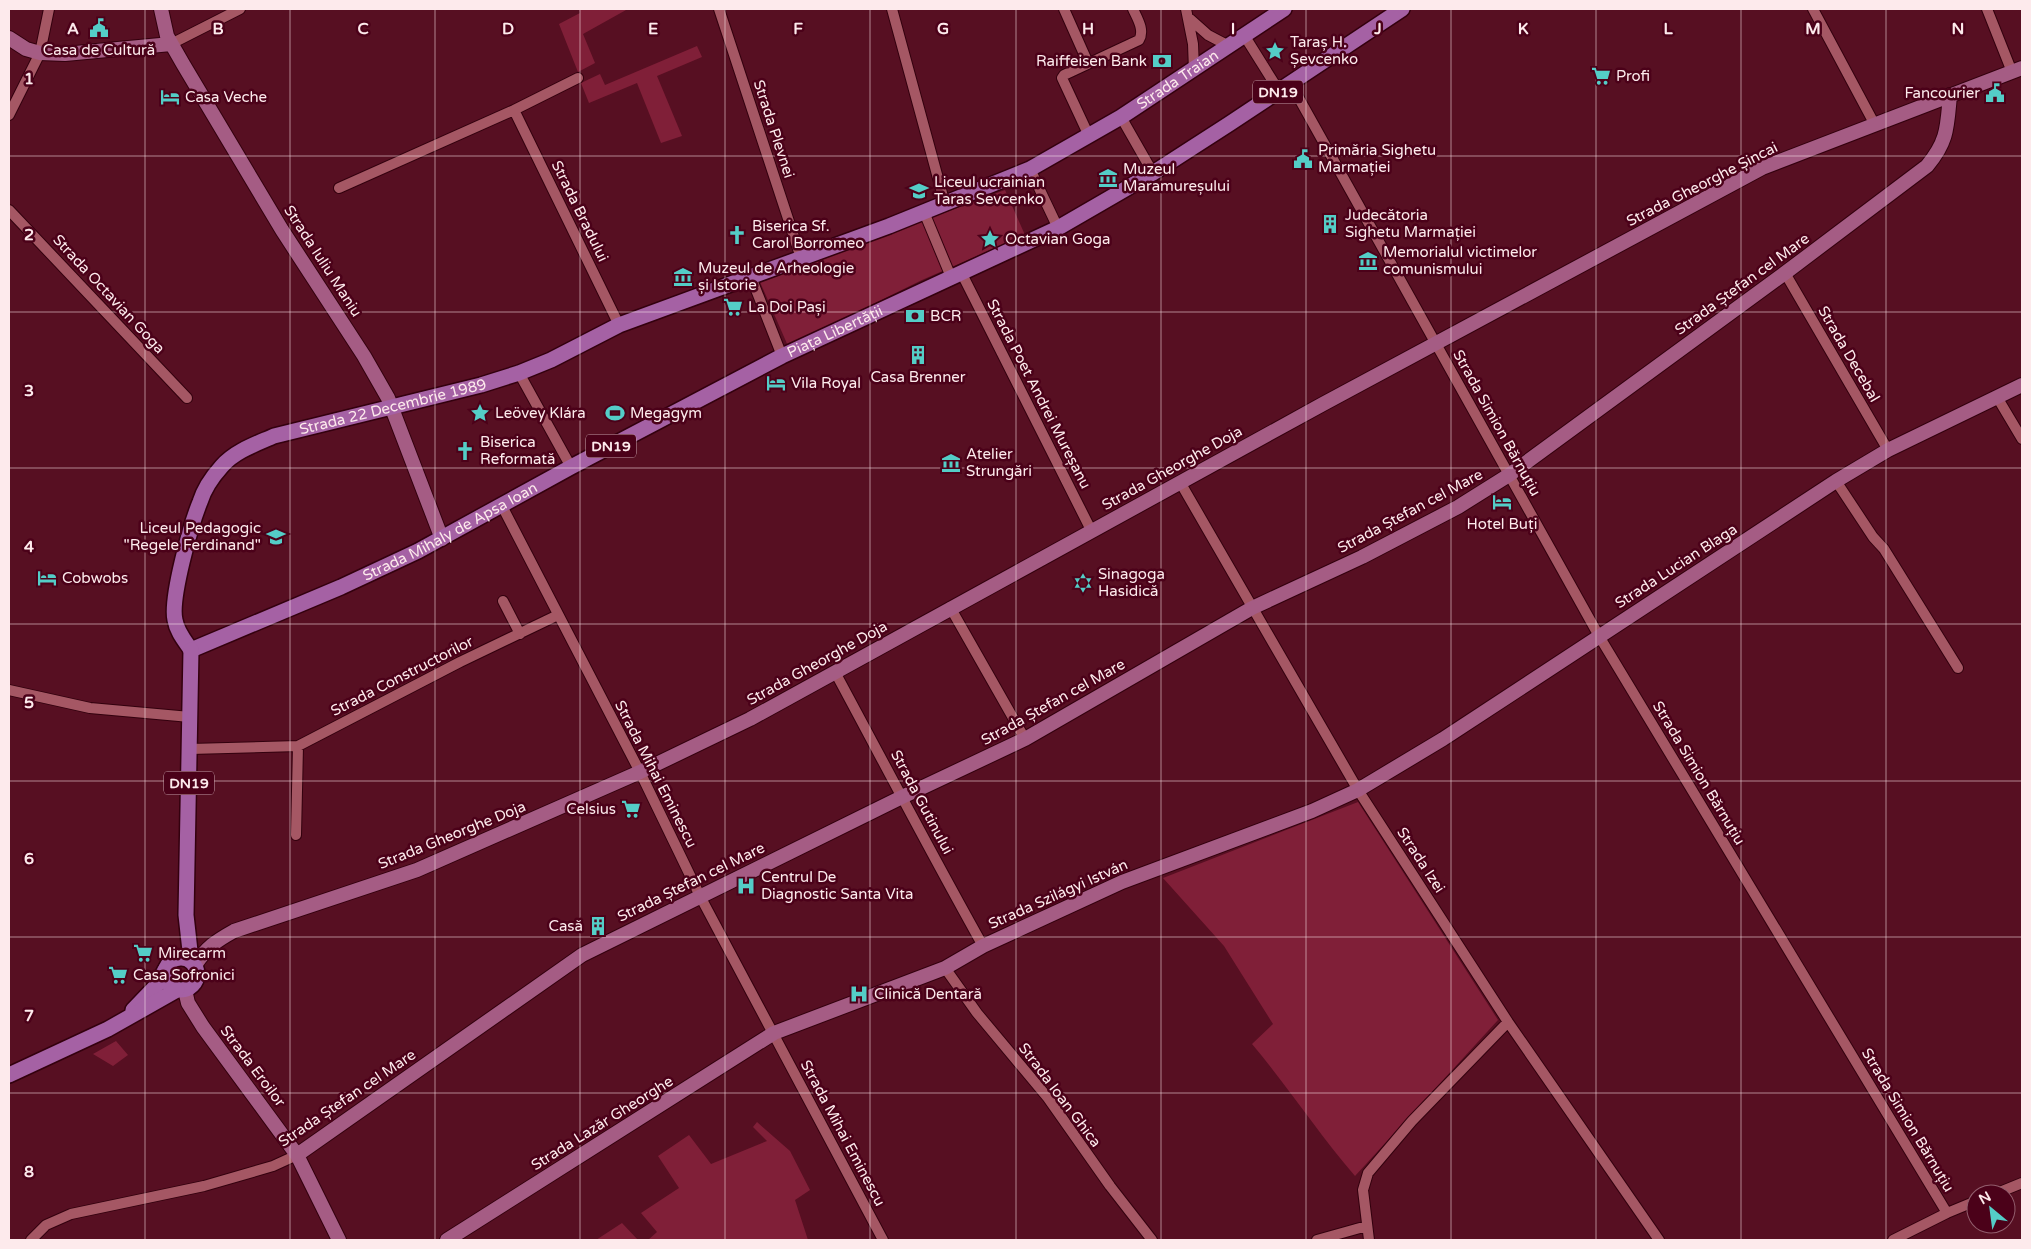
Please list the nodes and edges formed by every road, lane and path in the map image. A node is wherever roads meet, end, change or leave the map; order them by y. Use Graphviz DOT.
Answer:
graph roads {
  1 [pos="49,9"];
  2 [pos="161,9"];
  3 [pos="240,9"];
  4 [pos="719,9"];
  5 [pos="892,9"];
  6 [pos="1064,9"];
  7 [pos="1132,9"];
  8 [pos="1284,9"];
  9 [pos="1402,9"];
  10 [pos="1813,9"];
  11 [pos="1987,9"];
  12 [pos="1188,14"];
  13 [pos="1244,35"];
  14 [pos="9,38"];
  15 [pos="171,44"];
  16 [pos="1229,46"];
  17 [pos="40,53"];
  18 [pos="1088,63"];
  19 [pos="1194,70"];
  20 [pos="2017,70"];
  21 [pos="578,78"];
  22 [pos="1285,87"];
  23 [pos="1950,95"];
  24 [pos="514,110"];
  25 [pos="9,115"];
  26 [pos="1121,117"];
  27 [pos="1875,125"];
  28 [pos="1089,136"];
  29 [pos="1030,169"];
  30 [pos="1153,173"];
  31 [pos="339,188"];
  32 [pos="945,204"];
  33 [pos="9,210"];
  34 [pos="924,212"];
  35 [pos="1058,228"];
  36 [pos="801,258"];
  37 [pos="956,274"];
  38 [pos="1785,274"];
  39 [pos="751,277"];
  40 [pos="619,325"];
  41 [pos="1436,343"];
  42 [pos="782,356"];
  43 [pos="519,373"];
  44 [pos="2022,385"];
  45 [pos="1997,397"];
  46 [pos="186,398"];
  47 [pos="392,407"];
  48 [pos="2022,439"];
  49 [pos="1888,450"];
  50 [pos="571,467"];
  51 [pos="1509,475"];
  52 [pos="1836,481"];
  53 [pos="1180,482"];
  54 [pos="502,506"];
  55 [pos="1091,530"];
  56 [pos="442,539"];
  57 [pos="503,601"];
  58 [pos="950,607"];
  59 [pos="1252,608"];
  60 [pos="558,615"];
  61 [pos="520,634"];
  62 [pos="1599,636"];
  63 [pos="192,650"];
  64 [pos="1958,668"];
  65 [pos="835,672"];
  66 [pos="9,690"];
  67 [pos="190,717"];
  68 [pos="1025,739"];
  69 [pos="298,746"];
  70 [pos="190,749"];
  71 [pos="640,772"];
  72 [pos="1358,790"];
  73 [pos="902,796"];
  74 [pos="296,835"];
  75 [pos="700,896"];
  76 [pos="186,915"];
  77 [pos="983,946"];
  78 [pos="193,962"];
  79 [pos="167,966"];
  80 [pos="945,968"];
  81 [pos="181,990"];
  82 [pos="1508,1022"];
  83 [pos="108,1029"];
  84 [pos="774,1033"];
  85 [pos="9,1075"];
  86 [pos="297,1155"];
  87 [pos="1966,1205"];
  88 [pos="1947,1213"];
  89 [pos="1367,1226"];
  90 [pos="31,1240"];
  91 [pos="339,1240"];
  92 [pos="448,1240"];
  93 [pos="883,1240"];
  94 [pos="1152,1240"];
  95 [pos="1317,1240"];
  96 [pos="1369,1240"];
  97 [pos="1659,1240"];
  98 [pos="1893,1240"];
  1 -- 17 [label="street"];
  2 -- 15 [label="main road, Strada Iuliu Maniu"];
  3 -- 15 [label="street"];
  4 -- 36 [label="street, Strada Plevnei"];
  5 -- 32 [label="street"];
  6 -- 18 [label="street"];
  7 -- 18 [label="street"];
  8 -- 13 [label="main road, Strada Traian"];
  9 -- 22 [label="main road, DN19"];
  10 -- 27 [label="street"];
  11 -- 20 [label="street"];
  12 -- 16 [label="street"];
  12 -- 19 [label="street"];
  13 -- 16 [label="main road, Strada Traian"];
  13 -- 22 [label="street, Strada Simion Bărnuțiu"];
  14 -- 17 [label="main road"];
  15 -- 17 [label="main road"];
  15 -- 47 [label="main road, Strada Iuliu Maniu"];
  16 -- 19 [label="main road, Strada Traian"];
  17 -- 25 [label="street"];
  18 -- 28 [label="street"];
  19 -- 26 [label="main road, Strada Traian"];
  20 -- 23 [label="main road, Strada Gheorghe Șincai"];
  21 -- 24 [label="street"];
  22 -- 30 [label="main road, DN19"];
  22 -- 41 [label="street, Strada Simion Bărnuțiu"];
  23 -- 27 [label="main road, Strada Gheorghe Șincai"];
  23 -- 38 [label="main road, Strada Ștefan cel Mare"];
  24 -- 31 [label="street"];
  24 -- 40 [label="street, Strada Bradului"];
  26 -- 28 [label="main road"];
  26 -- 30 [label="street"];
  27 -- 41 [label="main road, Strada Gheorghe Șincai"];
  28 -- 29 [label="main road"];
  29 -- 32 [label="main road"];
  29 -- 35 [label="street"];
  30 -- 35 [label="main road, DN19"];
  32 -- 34 [label="main road"];
  33 -- 46 [label="street, Strada Octavian Goga"];
  34 -- 36 [label="main road"];
  34 -- 37 [label="street, Strada Poet Andrei Mureșanu"];
  35 -- 37 [label="main road, Piața Libertății / DN19"];
  36 -- 39 [label="main road"];
  37 -- 42 [label="main road, Piața Libertății / DN19"];
  37 -- 55 [label="street, Strada Poet Andrei Mureșanu"];
  38 -- 49 [label="street, Strada Decebal"];
  38 -- 51 [label="main road, Strada Ștefan cel Mare"];
  39 -- 40 [label="main road, Strada 22 Decembrie 1989"];
  39 -- 42 [label="street, Piața Libertății"];
  40 -- 43 [label="main road, Strada 22 Decembrie 1989"];
  41 -- 51 [label="street, Strada Simion Bărnuțiu"];
  41 -- 53 [label="main road, Strada Gheorghe Doja"];
  42 -- 50 [label="main road, Strada Mihaly de Apsa Ioan / DN19"];
  43 -- 47 [label="main road, Strada 22 Decembrie 1989"];
  43 -- 50 [label="street"];
  44 -- 45 [label="main road, Strada Lucian Blaga"];
  45 -- 48 [label="street"];
  45 -- 49 [label="main road, Strada Lucian Blaga"];
  47 -- 56 [label="main road, Strada Iuliu Maniu"];
  47 -- 63 [label="main road, Strada 22 Decembrie 1989"];
  49 -- 52 [label="main road, Strada Lucian Blaga"];
  50 -- 54 [label="main road, Strada Mihaly de Apsa Ioan / DN19"];
  51 -- 59 [label="main road, Strada Ștefan cel Mare"];
  51 -- 62 [label="street, Strada Simion Bărnuțiu"];
  52 -- 62 [label="main road, Strada Lucian Blaga"];
  52 -- 64 [label="street"];
  53 -- 55 [label="main road, Strada Gheorghe Doja"];
  53 -- 59 [label="street, Strada Izei"];
  54 -- 56 [label="main road, Strada Mihaly de Apsa Ioan / DN19"];
  54 -- 60 [label="street, Strada Mihai Eminescu"];
  55 -- 58 [label="main road, Strada Gheorghe Doja"];
  56 -- 63 [label="main road, Strada Mihaly de Apsa Ioan / DN19"];
  57 -- 61 [label="street"];
  58 -- 65 [label="main road, Strada Gheorghe Doja"];
  58 -- 68 [label="street"];
  59 -- 68 [label="main road, Strada Ștefan cel Mare"];
  59 -- 72 [label="street, Strada Izei"];
  60 -- 61 [label="street, Strada Constructorilor"];
  60 -- 71 [label="street, Strada Mihai Eminescu"];
  61 -- 69 [label="street, Strada Constructorilor"];
  62 -- 72 [label="main road, Strada Lucian Blaga"];
  62 -- 88 [label="street, Strada Simion Bărnuțiu"];
  63 -- 67 [label="main road, DN19"];
  65 -- 71 [label="main road, Strada Gheorghe Doja"];
  65 -- 73 [label="street, Strada Gutinului"];
  66 -- 67 [label="street"];
  67 -- 70 [label="main road, DN19"];
  68 -- 73 [label="main road, Strada Ștefan cel Mare"];
  69 -- 70 [label="street, Strada Constructorilor"];
  69 -- 74 [label="street"];
  70 -- 76 [label="main road, DN19"];
  71 -- 75 [label="street, Strada Mihai Eminescu"];
  71 -- 78 [label="main road, Strada Gheorghe Doja"];
  72 -- 77 [label="main road, Strada Szilágyi István"];
  72 -- 82 [label="street, Strada Izei"];
  73 -- 75 [label="main road, Strada Ștefan cel Mare"];
  73 -- 77 [label="street, Strada Gutinului"];
  75 -- 84 [label="street, Strada Mihai Eminescu"];
  75 -- 86 [label="main road, Strada Ștefan cel Mare"];
  76 -- 78 [label="main road, DN19"];
  76 -- 79 [label="main road, DN19"];
  77 -- 80 [label="main road, Strada Szilágyi István"];
  78 -- 79 [label="main road"];
  78 -- 81 [label="main road, DN19"];
  79 -- 81 [label="main road"];
  79 -- 83 [label="main road, DN19"];
  80 -- 84 [label="main road, Strada Szilágyi István"];
  80 -- 94 [label="street, Strada Ioan Ghica"];
  81 -- 83 [label="main road, DN19"];
  81 -- 86 [label="main road, Strada Eroilor"];
  82 -- 89 [label="street"];
  82 -- 97 [label="street, Strada Izei"];
  83 -- 85 [label="main road, DN19"];
  84 -- 92 [label="main road, Strada Lazăr Gheorghe"];
  84 -- 93 [label="street, Strada Mihai Eminescu"];
  86 -- 90 [label="street, Strada Ștefan cel Mare"];
  86 -- 91 [label="main road, Strada Eroilor"];
  87 -- 88 [label="street"];
  88 -- 98 [label="street"];
  89 -- 95 [label="street"];
  89 -- 96 [label="street"];
}
